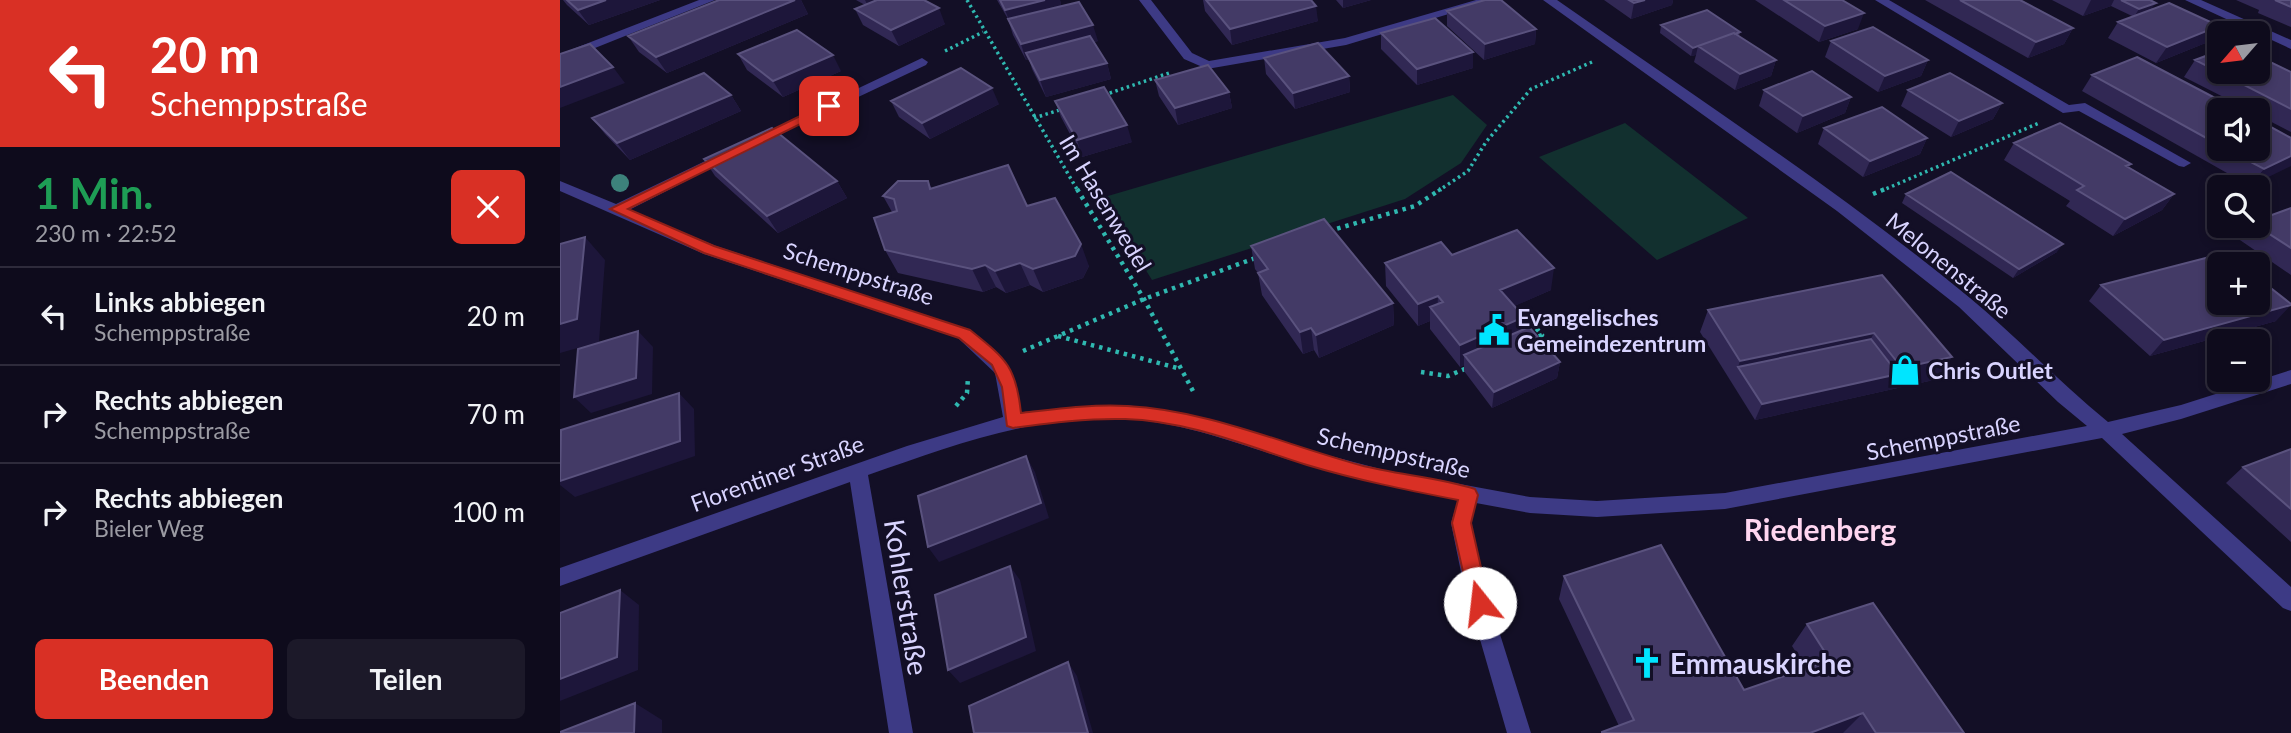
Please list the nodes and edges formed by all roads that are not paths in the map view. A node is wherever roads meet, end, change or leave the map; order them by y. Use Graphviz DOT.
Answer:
graph roads {
  1 [pos="709,0"];
  2 [pos="1145,0"];
  3 [pos="1489,0"];
  4 [pos="1549,0"];
  5 [pos="1881,0"];
  6 [pos="2191,0"];
  7 [pos="2291,45"];
  8 [pos="560,58"];
  9 [pos="922,62"];
  10 [pos="2184,163"];
  11 [pos="560,186"];
  12 [pos="616,209"];
  13 [pos="2291,377"];
  14 [pos="1013,421"];
  15 [pos="2107,430"];
  16 [pos="858,471"];
  17 [pos="1469,495"];
  18 [pos="560,577"];
  19 [pos="2291,601"];
  20 [pos="901,733"];
  21 [pos="1519,733"];
  1 -- 8 [label="street"];
  2 -- 3 [label="street"];
  4 -- 15 [label="street, Melonenstraße"];
  5 -- 10 [label="street"];
  6 -- 7 [label="street"];
  9 -- 12 [label="street"];
  11 -- 12 [label="street, Schemppstraße"];
  12 -- 14 [label="street, Schemppstraße"];
  13 -- 15 [label="street, Schemppstraße"];
  14 -- 16 [label="street, Florentiner Straße"];
  14 -- 17 [label="street, Schemppstraße"];
  15 -- 17 [label="street, Schemppstraße"];
  15 -- 19 [label="street, Melonenstraße"];
  16 -- 18 [label="street, Florentiner Straße"];
  16 -- 20 [label="street, Kohlerstraße"];
  17 -- 21 [label="street"];
}
